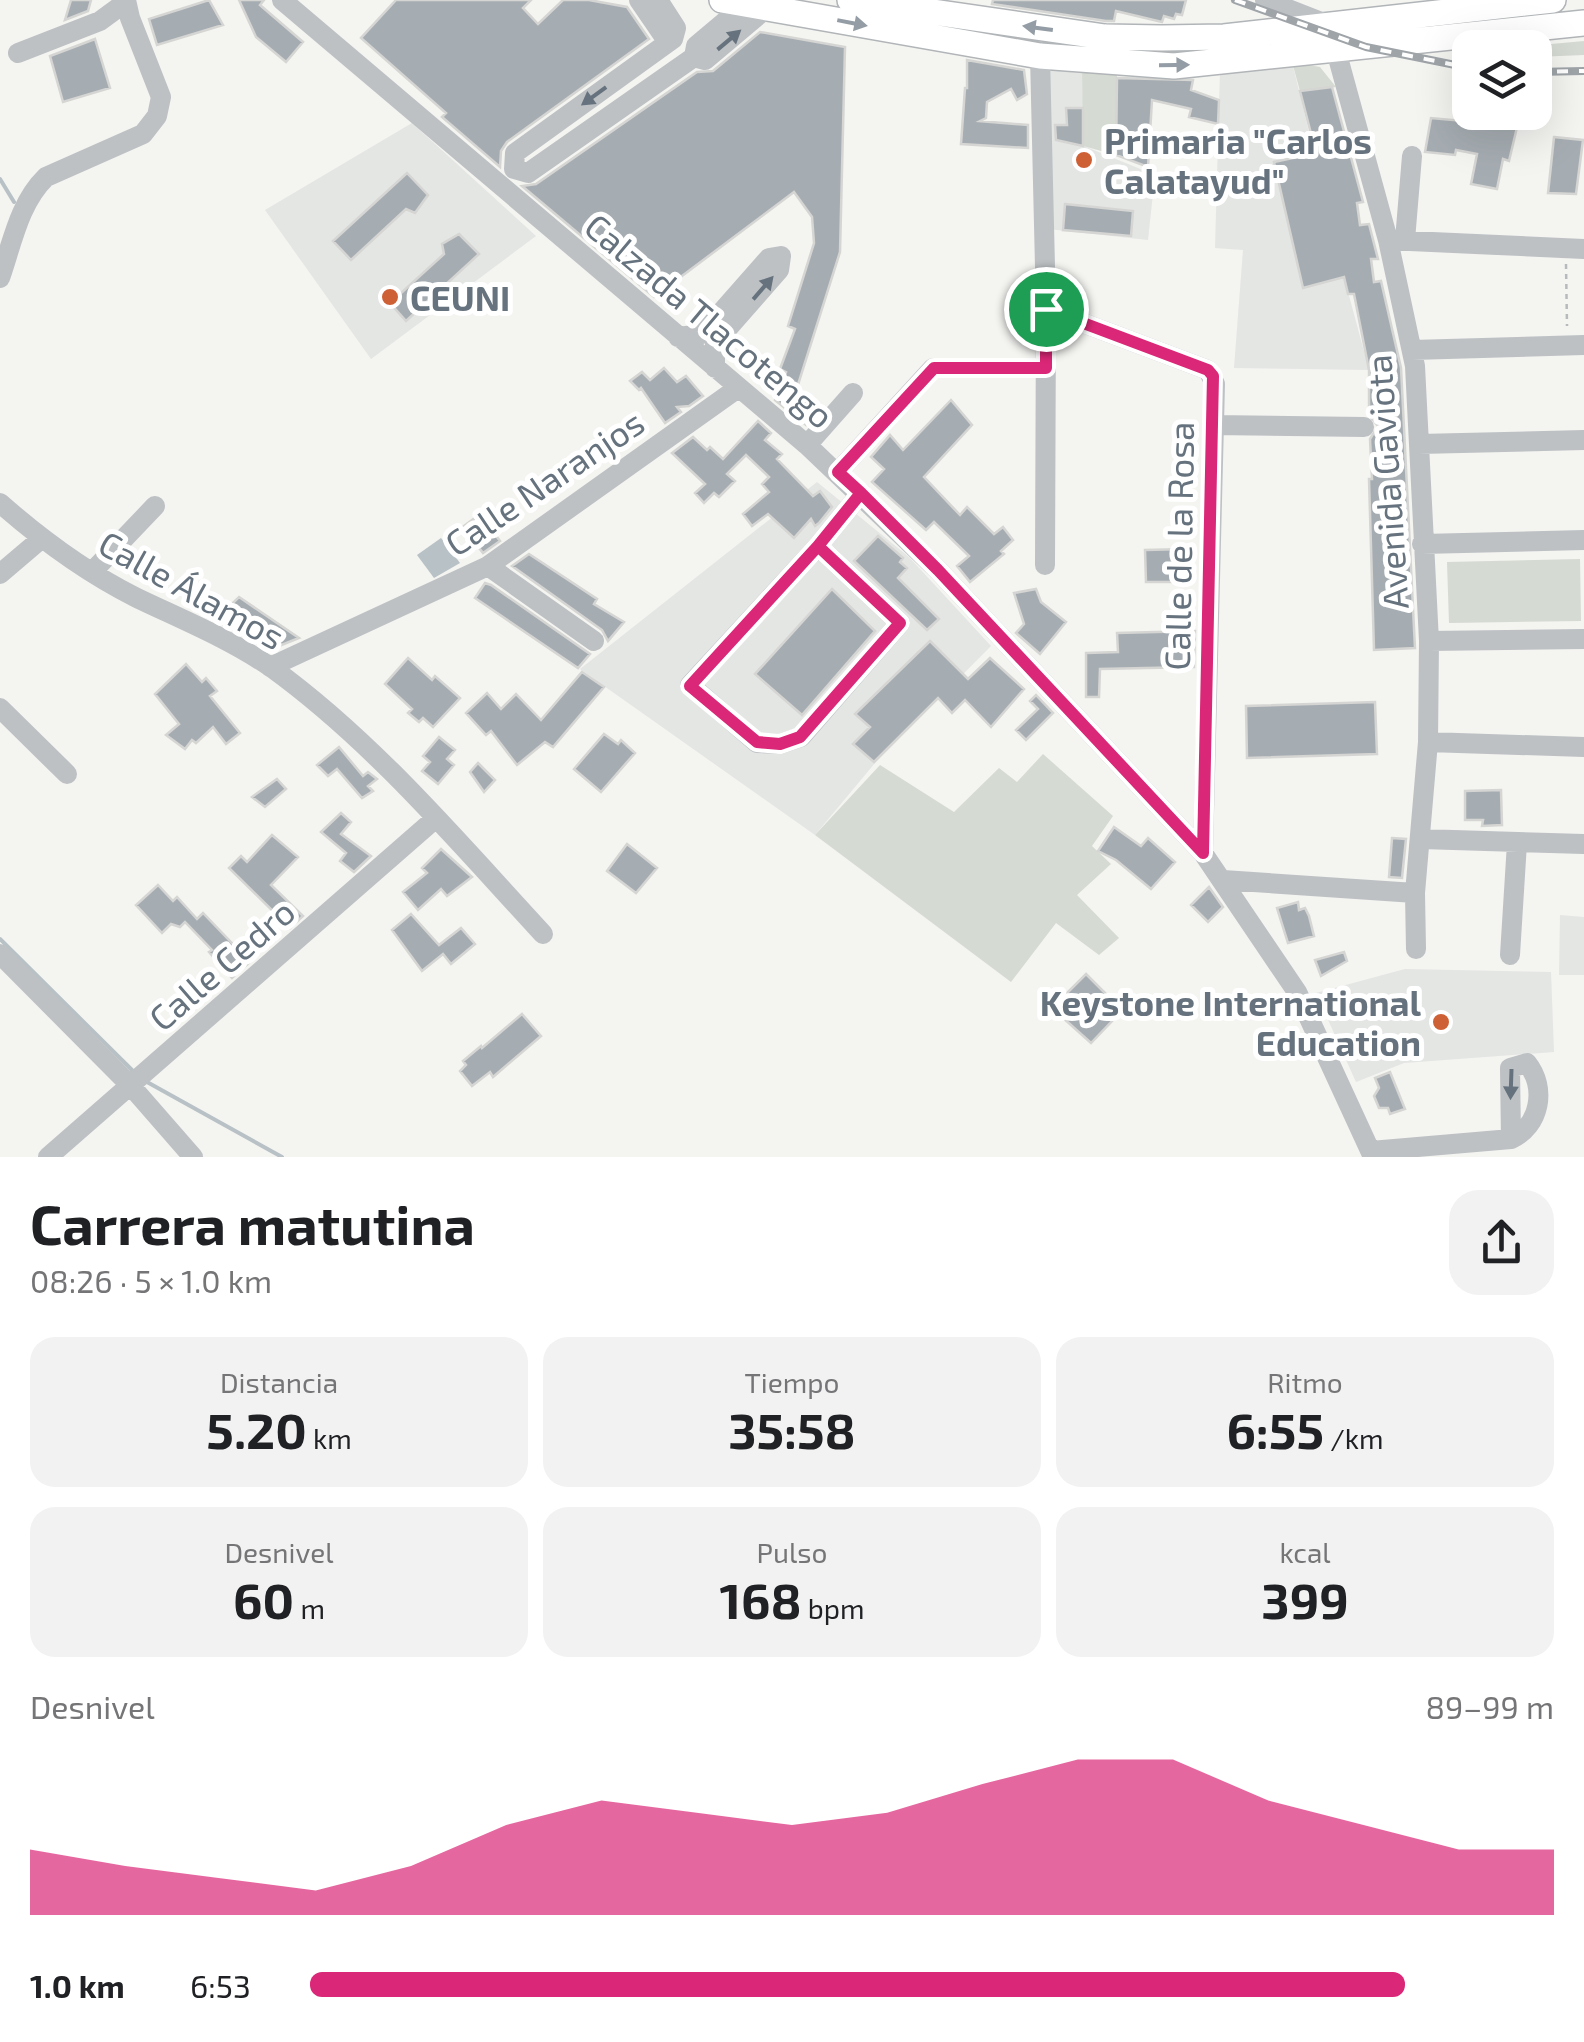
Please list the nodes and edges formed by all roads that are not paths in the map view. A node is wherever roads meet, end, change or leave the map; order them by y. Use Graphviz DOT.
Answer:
graph roads {
  1 [pos="640,0"];
  2 [pos="658,0"];
  3 [pos="850,0"];
  4 [pos="1265,0"];
  5 [pos="1553,0"];
  6 [pos="126,1"];
  7 [pos="292,3"];
  8 [pos="751,3"];
  9 [pos="917,15"];
  10 [pos="1584,23"];
  11 [pos="673,38"];
  12 [pos="1326,46"];
  13 [pos="1225,50"];
  14 [pos="18,53"];
  15 [pos="1040,56"];
  16 [pos="1412,156"];
  17 [pos="1396,240"];
  18 [pos="1575,248"];
  19 [pos="0,278"];
  20 [pos="1046,309"];
  21 [pos="678,337"];
  22 [pos="1576,346"];
  23 [pos="1412,350"];
  24 [pos="714,368"];
  25 [pos="934,368"];
  26 [pos="738,388"];
  27 [pos="853,393"];
  28 [pos="1214,425"];
  29 [pos="1364,427"];
  30 [pos="1584,440"];
  31 [pos="1420,444"];
  32 [pos="807,445"];
  33 [pos="838,472"];
  34 [pos="861,493"];
  35 [pos="0,503"];
  36 [pos="155,506"];
  37 [pos="41,539"];
  38 [pos="1584,540"];
  39 [pos="1422,544"];
  40 [pos="818,546"];
  41 [pos="1045,565"];
  42 [pos="488,566"];
  43 [pos="92,572"];
  44 [pos="0,574"];
  45 [pos="1584,639"];
  46 [pos="594,641"];
  47 [pos="1429,641"];
  48 [pos="270,667"];
  49 [pos="0,708"];
  50 [pos="1428,742"];
  51 [pos="1584,747"];
  52 [pos="67,774"];
  53 [pos="436,818"];
  54 [pos="1420,839"];
  55 [pos="1517,843"];
  56 [pos="1584,844"];
  57 [pos="1203,853"];
  58 [pos="1222,880"];
  59 [pos="1415,893"];
  60 [pos="543,934"];
  61 [pos="1416,948"];
  62 [pos="0,954"];
  63 [pos="1510,955"];
  64 [pos="132,1086"];
  65 [pos="1511,1139"];
  66 [pos="1372,1154"];
  67 [pos="48,1157"];
  68 [pos="193,1157"];
  1 -- 11 [label="street"];
  2 -- 11 [label="street"];
  3 -- 9 [label="main road"];
  4 -- 12 [label="street"];
  5 -- 12 [label="main road"];
  6 -- 14 [label="street"];
  6 -- 19 [label="street"];
  7 -- 21 [label="street, Calzada Tlacotengo"];
  8 -- 9 [label="main road, one-way"];
  11 -- 8 [label="street, one-way"];
  13 -- 9 [label="main road, one-way"];
  9 -- 15 [label="main road"];
  10 -- 12 [label="main road"];
  12 -- 13 [label="main road"];
  12 -- 17 [label="street, Avenida Gaviota"];
  15 -- 13 [label="main road, one-way"];
  15 -- 20 [label="street"];
  16 -- 17 [label="street"];
  17 -- 18 [label="street"];
  17 -- 23 [label="street, Avenida Gaviota"];
  20 -- 28 [label="street, Calle de la Rosa"];
  20 -- 41 [label="street"];
  21 -- 24 [label="street, Calzada Tlacotengo"];
  24 -- 21 [label="street, one-way"];
  22 -- 23 [label="street"];
  23 -- 31 [label="street, Avenida Gaviota"];
  24 -- 26 [label="street, Calzada Tlacotengo"];
  25 -- 33 [label="street"];
  26 -- 32 [label="street, Calzada Tlacotengo"];
  26 -- 42 [label="street, Calle Naranjos"];
  27 -- 32 [label="street"];
  28 -- 29 [label="street"];
  28 -- 57 [label="street, Calle de la Rosa"];
  30 -- 31 [label="street"];
  31 -- 39 [label="street, Avenida Gaviota"];
  32 -- 33 [label="street, Calzada Tlacotengo"];
  33 -- 34 [label="street, Calzada Tlacotengo"];
  34 -- 40 [label="street"];
  34 -- 57 [label="street, Calzada Tlacotengo"];
  35 -- 37 [label="street, Calle Álamos"];
  36 -- 43 [label="street"];
  37 -- 43 [label="street, Calle Álamos"];
  37 -- 44 [label="street"];
  38 -- 39 [label="street"];
  39 -- 47 [label="street, Avenida Gaviota"];
  40 -- 40 [label="street"];
  42 -- 46 [label="street"];
  42 -- 48 [label="street, Calle Naranjos"];
  43 -- 48 [label="street, Calle Álamos"];
  45 -- 47 [label="street"];
  47 -- 50 [label="street, Avenida Gaviota"];
  48 -- 53 [label="street, Calle Álamos"];
  49 -- 52 [label="street"];
  50 -- 51 [label="street"];
  50 -- 54 [label="street, Avenida Gaviota"];
  53 -- 60 [label="street, Calle Álamos"];
  53 -- 64 [label="street, Calle Cedro"];
  54 -- 55 [label="street"];
  54 -- 59 [label="street, Avenida Gaviota"];
  55 -- 56 [label="street"];
  55 -- 63 [label="street"];
  57 -- 58 [label="street, Calzada Tlacotengo"];
  58 -- 59 [label="street"];
  58 -- 66 [label="street, Calzada Tlacotengo"];
  59 -- 61 [label="street, Avenida Gaviota"];
  62 -- 64 [label="street"];
  64 -- 67 [label="street, Calle Cedro"];
  64 -- 68 [label="street"];
  65 -- 66 [label="street"];
}
